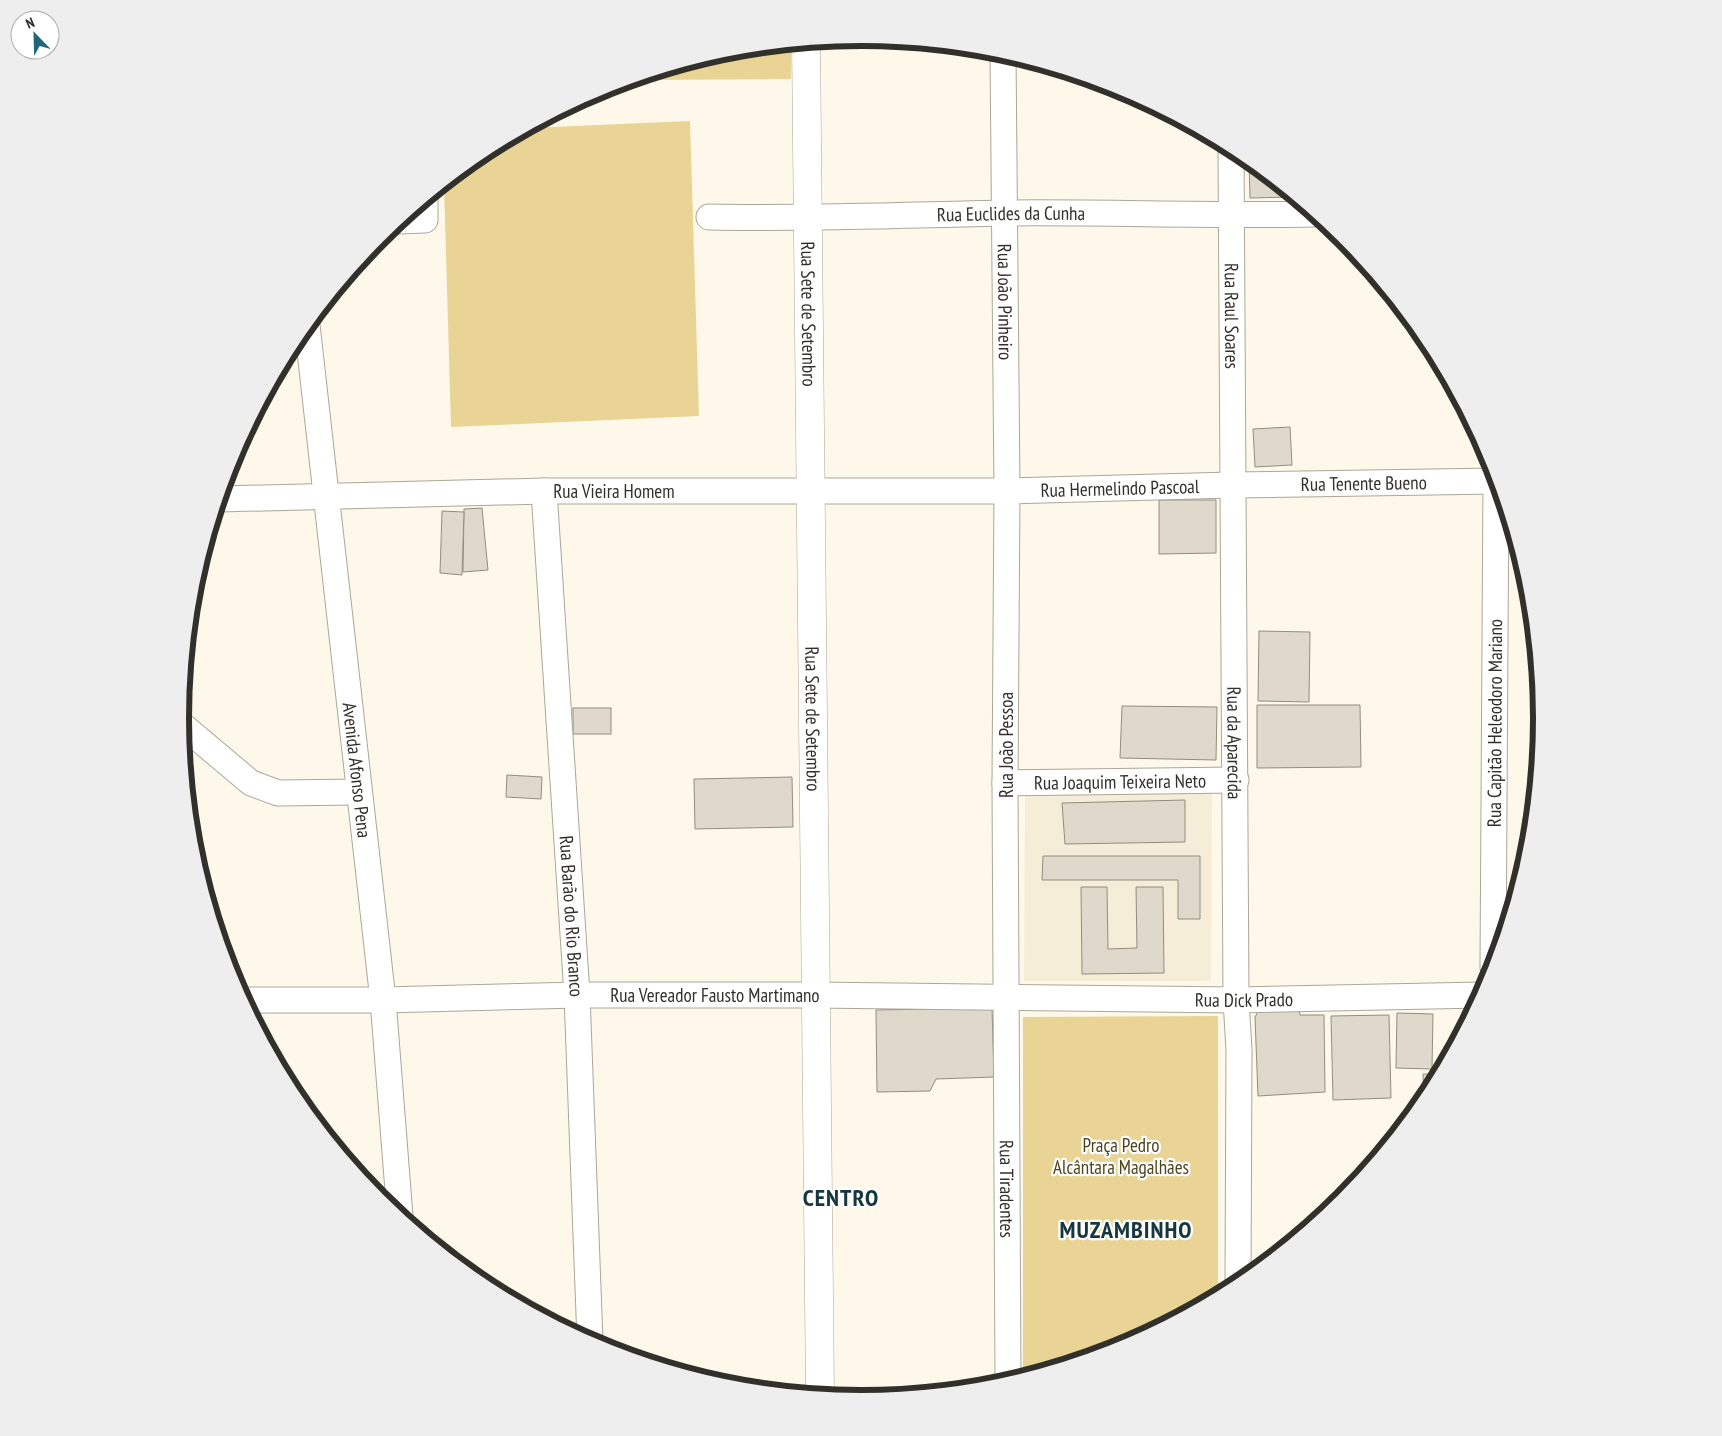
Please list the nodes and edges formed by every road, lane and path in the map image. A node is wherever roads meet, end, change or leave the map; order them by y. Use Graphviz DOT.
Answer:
graph roads {
  1 [pos="806,49"];
  2 [pos="1003,62"];
  3 [pos="1230,157"];
  4 [pos="1006,213"];
  5 [pos="1305,214"];
  6 [pos="1231,216"];
  7 [pos="710,217"];
  8 [pos="808,219"];
  9 [pos="308,336"];
  10 [pos="1489,480"];
  11 [pos="1232,485"];
  12 [pos="544,491"];
  13 [pos="811,491"];
  14 [pos="1007,491"];
  15 [pos="326,497"];
  16 [pos="226,499"];
  17 [pos="1496,499"];
  18 [pos="190,731"];
  19 [pos="1236,780"];
  20 [pos="1005,783"];
  21 [pos="358,792"];
  22 [pos="1493,945"];
  23 [pos="577,995"];
  24 [pos="815,995"];
  25 [pos="1472,995"];
  26 [pos="1007,998"];
  27 [pos="252,1000"];
  28 [pos="383,1000"];
  29 [pos="1236,1000"];
  30 [pos="399,1205"];
  31 [pos="1238,1274"];
  32 [pos="590,1332"];
  33 [pos="1008,1373"];
  34 [pos="820,1388"];
  1 -- 8 [label="main road, Rua Sete de Setembro"];
  2 -- 4 [label="street, Rua João Pinheiro"];
  3 -- 6 [label="street, Rua Raul Soares"];
  4 -- 6 [label="street, Rua Euclides da Cunha"];
  4 -- 8 [label="street, Rua Euclides da Cunha"];
  4 -- 14 [label="street, Rua João Pinheiro"];
  5 -- 6 [label="street, Rua Euclides da Cunha"];
  6 -- 11 [label="street, Rua Raul Soares"];
  7 -- 8 [label="street, Rua Euclides da Cunha"];
  8 -- 13 [label="main road, Rua Sete de Setembro"];
  9 -- 15 [label="street, Avenida Afonso Pena"];
  10 -- 11 [label="street, Rua Tenente Bueno"];
  11 -- 14 [label="street, Rua Hermelindo Pascoal"];
  11 -- 19 [label="street, Rua da Aparecida"];
  12 -- 13 [label="street, Rua Vieira Homem"];
  12 -- 15 [label="street, Rua Vieira Homem"];
  12 -- 23 [label="street, Rua Barão do Rio Branco"];
  13 -- 14 [label="street, Rua Vieira Homem"];
  13 -- 24 [label="main road, Rua Sete de Setembro"];
  14 -- 20 [label="street, Rua João Pessoa"];
  15 -- 16 [label="street, Rua Vieira Homem"];
  15 -- 21 [label="street, Avenida Afonso Pena"];
  17 -- 22 [label="street, Rua Capitão Heleodoro Mariano"];
  18 -- 21 [label="street"];
  19 -- 20 [label="street, Rua Joaquim Teixeira Neto"];
  19 -- 29 [label="street, Rua da Aparecida"];
  20 -- 26 [label="street, Rua João Pessoa"];
  21 -- 28 [label="street, Avenida Afonso Pena"];
  23 -- 24 [label="street, Rua Vereador Fausto Martimano"];
  23 -- 28 [label="street, Rua Vereador Fausto Martimano"];
  23 -- 32 [label="street, Rua Barão do Rio Branco"];
  24 -- 26 [label="street, Rua Vereador Fausto Martimano"];
  24 -- 34 [label="main road, Rua Sete de Setembro"];
  25 -- 29 [label="street, Rua Dick Prado"];
  26 -- 29 [label="street, Rua Dick Prado"];
  26 -- 33 [label="street, Rua Tiradentes"];
  27 -- 28 [label="street, Rua Vereador Fausto Martimano"];
  28 -- 30 [label="street, Avenida Afonso Pena"];
  29 -- 31 [label="street"];
}
